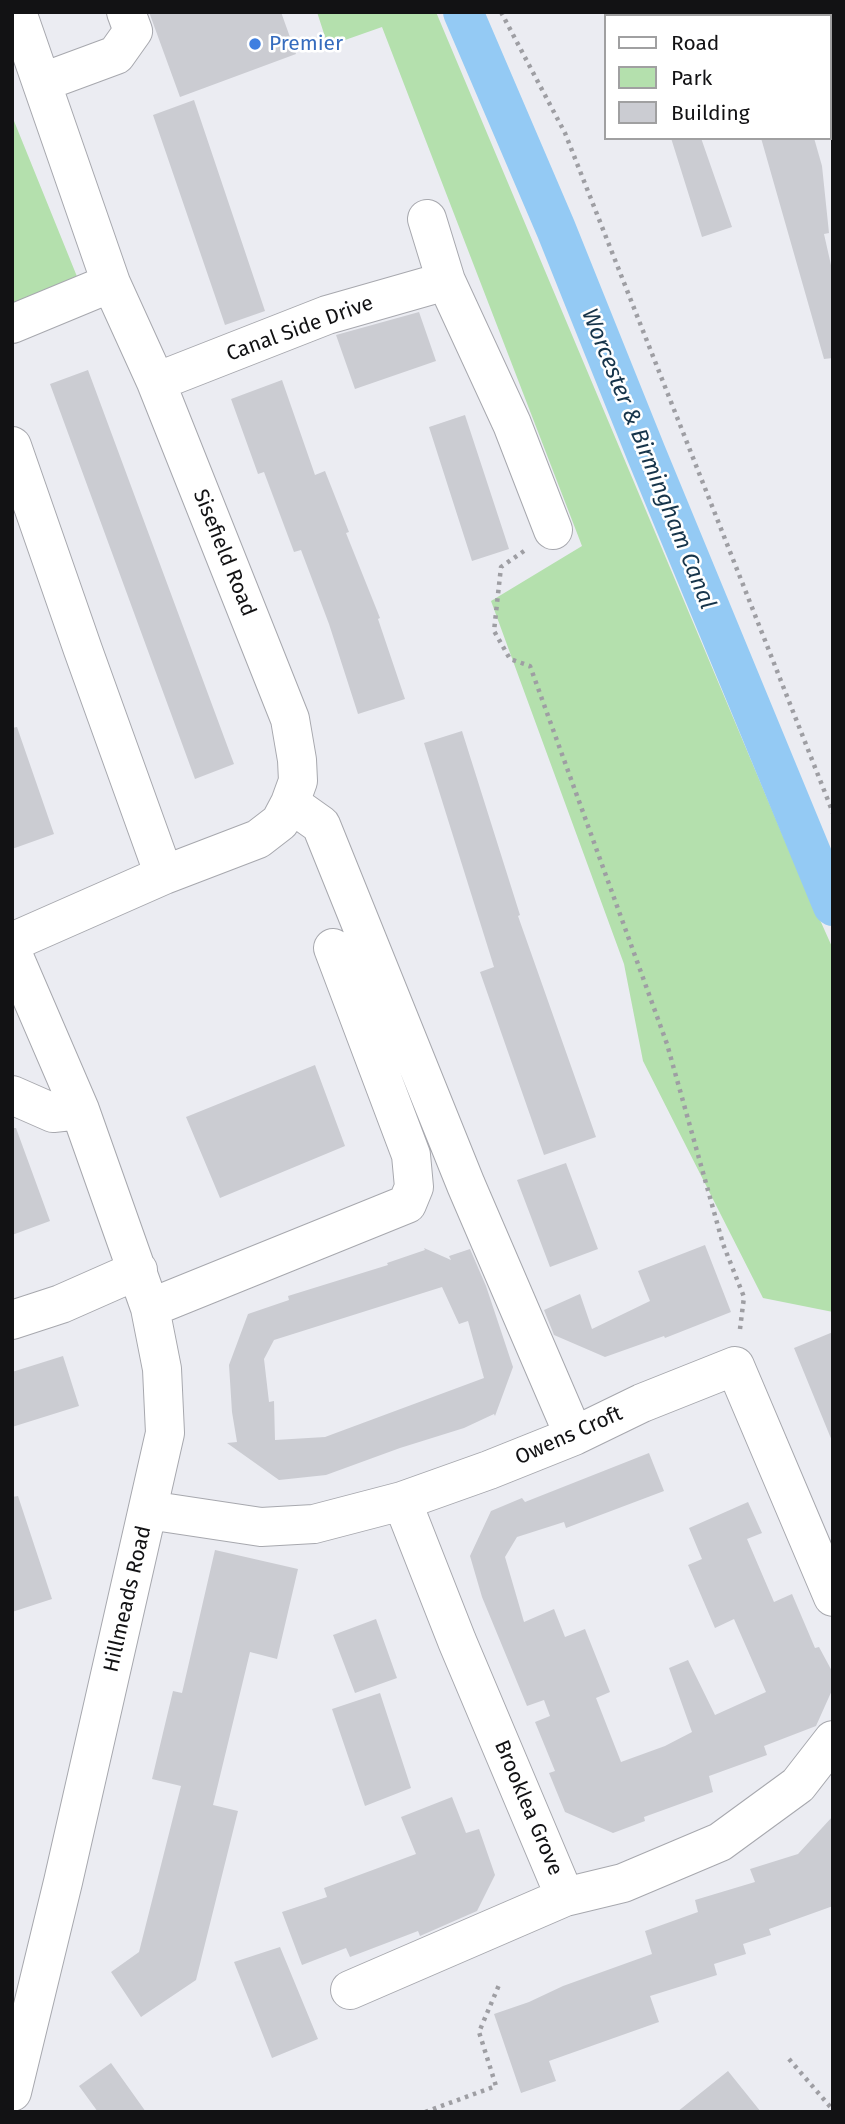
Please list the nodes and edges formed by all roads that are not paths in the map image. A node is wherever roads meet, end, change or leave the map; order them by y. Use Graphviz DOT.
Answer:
graph roads {
  1 [pos="17,12"];
  2 [pos="126,12"];
  3 [pos="43,82"];
  4 [pos="427,219"];
  5 [pos="446,281"];
  6 [pos="111,284"];
  7 [pos="12,324"];
  8 [pos="156,382"];
  9 [pos="12,446"];
  10 [pos="553,530"];
  11 [pos="290,803"];
  12 [pos="164,874"];
  13 [pos="12,942"];
  14 [pos="332,948"];
  15 [pos="12,952"];
  16 [pos="12,1095"];
  17 [pos="80,1110"];
  18 [pos="138,1270"];
  19 [pos="150,1308"];
  20 [pos="12,1320"];
  21 [pos="574,1436"];
  22 [pos="402,1501"];
  23 [pos="148,1510"];
  24 [pos="833,1597"];
  25 [pos="833,1740"];
  26 [pos="565,1897"];
  27 [pos="350,1990"];
  28 [pos="12,2092"];
  1 -- 3 [label="street, Sisefield Road"];
  2 -- 3 [label="street"];
  3 -- 6 [label="street, Sisefield Road"];
  4 -- 5 [label="street"];
  5 -- 8 [label="street, Canal Side Drive"];
  5 -- 10 [label="street"];
  6 -- 7 [label="street"];
  6 -- 8 [label="street, Sisefield Road"];
  8 -- 11 [label="street, Sisefield Road"];
  9 -- 12 [label="street"];
  11 -- 12 [label="street, Sisefield Road"];
  11 -- 21 [label="street"];
  12 -- 13 [label="street, Sisefield Road"];
  14 -- 19 [label="street"];
  15 -- 17 [label="street, Hillmeads Road"];
  16 -- 17 [label="street"];
  17 -- 18 [label="street, Hillmeads Road"];
  18 -- 19 [label="street, Hillmeads Road"];
  18 -- 20 [label="street"];
  19 -- 23 [label="street, Hillmeads Road"];
  21 -- 22 [label="street, Owens Croft"];
  21 -- 24 [label="street, Owens Croft"];
  22 -- 23 [label="street, Owens Croft"];
  22 -- 26 [label="street, Brooklea Grove"];
  23 -- 28 [label="street, Hillmeads Road"];
  25 -- 26 [label="street, Brooklea Grove"];
  26 -- 27 [label="street"];
}
